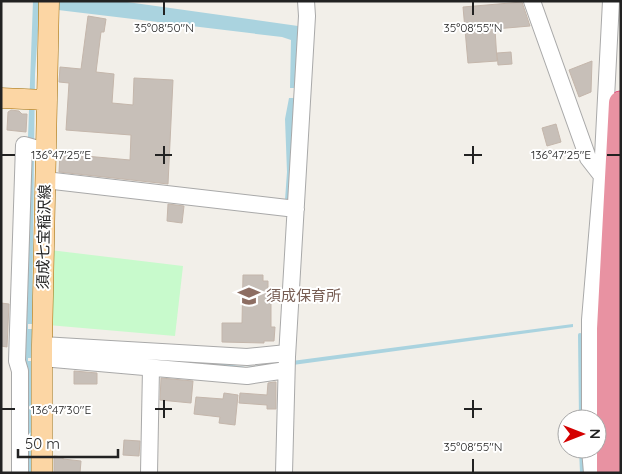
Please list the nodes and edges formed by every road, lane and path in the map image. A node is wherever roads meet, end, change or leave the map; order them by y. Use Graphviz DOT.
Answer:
graph roads {
  1 [pos="49,1"];
  2 [pos="306,1"];
  3 [pos="532,1"];
  4 [pos="611,1"];
  5 [pos="1,98"];
  6 [pos="36,99"];
  7 [pos="621,103"];
  8 [pos="36,148"];
  9 [pos="602,176"];
  10 [pos="45,180"];
  11 [pos="296,209"];
  12 [pos="30,270"];
  13 [pos="42,351"];
  14 [pos="287,362"];
  15 [pos="151,368"];
  16 [pos="590,409"];
  17 [pos="591,459"];
  18 [pos="20,473"];
  19 [pos="42,473"];
  20 [pos="149,473"];
  21 [pos="284,473"];
  22 [pos="592,473"];
  23 [pos="609,473"];
  1 -- 6 [label="main road, 須成七宝稲沢線"];
  2 -- 11 [label="street"];
  3 -- 9 [label="street"];
  4 -- 9 [label="street"];
  5 -- 6 [label="main road"];
  6 -- 8 [label="main road, 須成七宝稲沢線"];
  7 -- 23 [label="highway"];
  8 -- 10 [label="main road, 須成七宝稲沢線"];
  8 -- 12 [label="street"];
  9 -- 16 [label="street"];
  10 -- 11 [label="street"];
  10 -- 12 [label="main road, 須成七宝稲沢線"];
  11 -- 14 [label="street"];
  12 -- 13 [label="main road, 須成七宝稲沢線"];
  12 -- 18 [label="street"];
  13 -- 14 [label="street"];
  13 -- 15 [label="street"];
  13 -- 19 [label="main road, 須成七宝稲沢線"];
  14 -- 15 [label="street"];
  14 -- 21 [label="street"];
  15 -- 20 [label="street"];
  17 -- 22 [label="street"];
}
